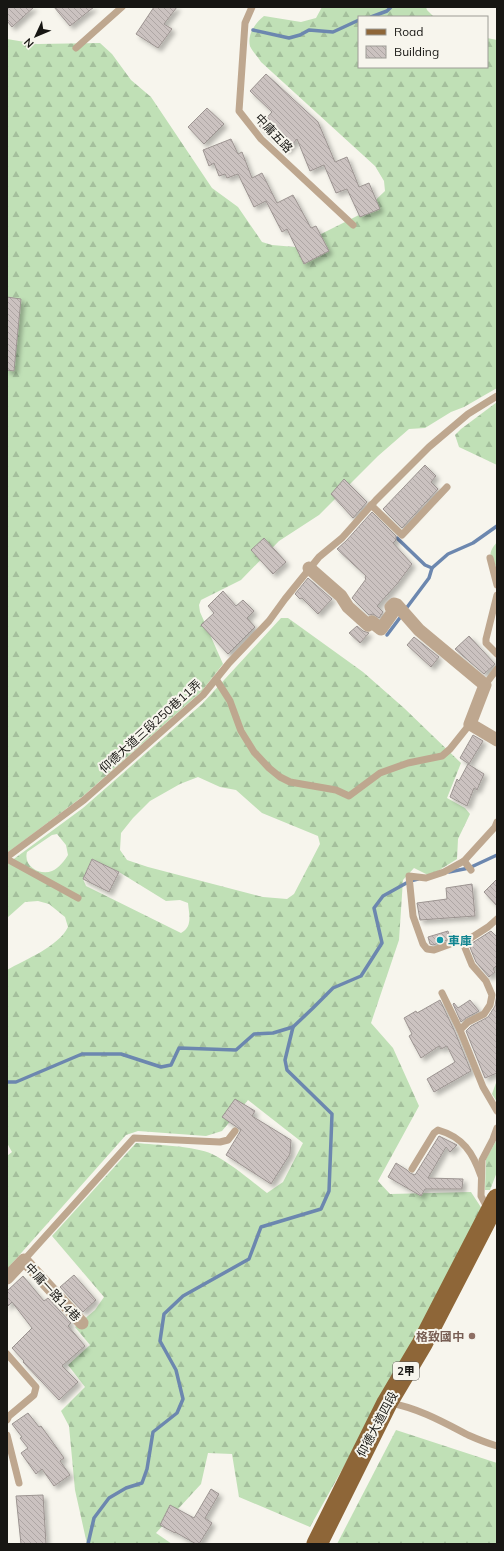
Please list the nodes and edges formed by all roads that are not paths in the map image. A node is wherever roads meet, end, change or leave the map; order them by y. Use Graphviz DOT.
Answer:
graph roads {
  1 [pos="122,7"];
  2 [pos="252,7"];
  3 [pos="76,48"];
  4 [pos="353,225"];
  5 [pos="497,396"];
  6 [pos="447,487"];
  7 [pos="371,505"];
  8 [pos="490,558"];
  9 [pos="309,568"];
  10 [pos="497,585"];
  11 [pos="497,595"];
  12 [pos="497,654"];
  13 [pos="497,670"];
  14 [pos="216,679"];
  15 [pos="485,685"];
  16 [pos="470,724"];
  17 [pos="497,740"];
  18 [pos="497,822"];
  19 [pos="7,858"];
  20 [pos="465,862"];
  21 [pos="471,870"];
  22 [pos="78,898"];
  23 [pos="497,919"];
  24 [pos="463,943"];
  25 [pos="442,993"];
  26 [pos="460,1030"];
  27 [pos="497,1111"];
  28 [pos="497,1128"];
  29 [pos="235,1131"];
  30 [pos="412,1169"];
  31 [pos="481,1176"];
  32 [pos="494,1206"];
  33 [pos="24,1260"];
  34 [pos="7,1278"];
  35 [pos="82,1323"];
  36 [pos="7,1354"];
  37 [pos="387,1403"];
  38 [pos="7,1420"];
  39 [pos="7,1435"];
  40 [pos="497,1446"];
  41 [pos="20,1483"];
  42 [pos="316,1544"];
  1 -- 3 [label="lane"];
  2 -- 4 [label="lane, 中庸五路"];
  5 -- 7 [label="lane, 仰德大道三段250巷11弄"];
  6 -- 7 [label="lane"];
  7 -- 9 [label="lane, 仰德大道三段250巷11弄"];
  8 -- 10 [label="lane"];
  9 -- 14 [label="lane, 仰德大道三段250巷11弄"];
  9 -- 15 [label="street"];
  11 -- 12 [label="lane"];
  13 -- 15 [label="lane"];
  14 -- 16 [label="lane"];
  14 -- 19 [label="lane, 仰德大道三段250巷11弄"];
  15 -- 16 [label="street"];
  16 -- 17 [label="street"];
  18 -- 20 [label="lane"];
  19 -- 22 [label="lane"];
  20 -- 21 [label="lane"];
  20 -- 24 [label="lane"];
  23 -- 24 [label="lane"];
  24 -- 26 [label="lane"];
  25 -- 26 [label="lane"];
  26 -- 27 [label="lane"];
  28 -- 31 [label="lane"];
  29 -- 33 [label="lane"];
  30 -- 31 [label="lane"];
  31 -- 32 [label="lane"];
  32 -- 37 [label="main road, 仰德大道四段 / 2甲"];
  33 -- 34 [label="street, 中庸一路14巷"];
  33 -- 35 [label="street, 中庸一路14巷"];
  36 -- 38 [label="lane"];
  37 -- 40 [label="lane"];
  37 -- 42 [label="main road, 仰德大道四段 / 2甲"];
  39 -- 41 [label="lane"];
}
